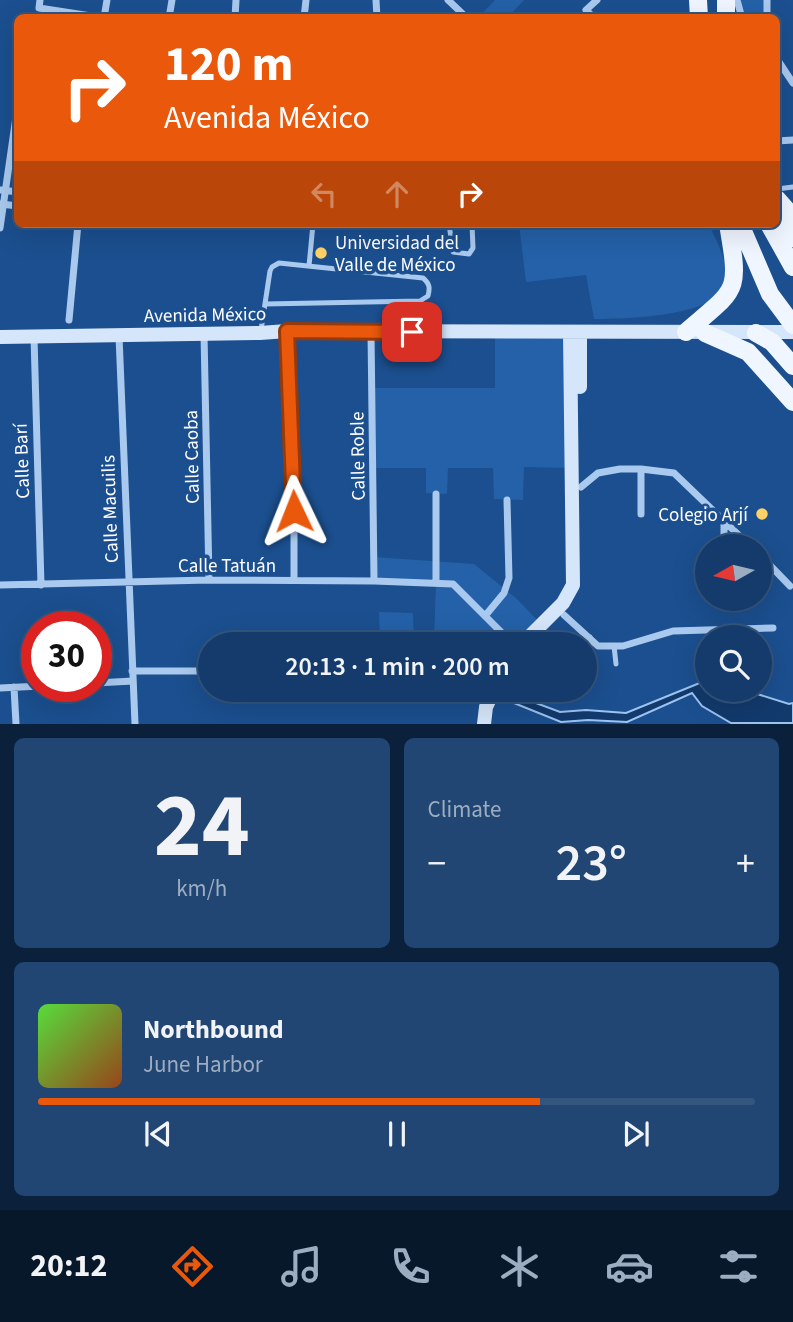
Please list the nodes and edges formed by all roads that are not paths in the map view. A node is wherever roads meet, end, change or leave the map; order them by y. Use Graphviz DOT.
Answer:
graph roads {
  1 [pos="448,0"];
  2 [pos="597,0"];
  3 [pos="40,4"];
  4 [pos="86,14"];
  5 [pos="463,14"];
  6 [pos="590,14"];
  7 [pos="780,64"];
  8 [pos="793,83"];
  9 [pos="14,125"];
  10 [pos="2,190"];
  11 [pos="2,204"];
  12 [pos="783,226"];
  13 [pos="0,228"];
  14 [pos="78,228"];
  15 [pos="313,228"];
  16 [pos="450,228"];
  17 [pos="472,228"];
  18 [pos="729,228"];
  19 [pos="742,228"];
  20 [pos="309,266"];
  21 [pos="793,267"];
  22 [pos="420,301"];
  23 [pos="265,304"];
  24 [pos="69,320"];
  25 [pos="790,328"];
  26 [pos="287,331"];
  27 [pos="371,331"];
  28 [pos="432,332"];
  29 [pos="686,332"];
  30 [pos="260,333"];
  31 [pos="575,333"];
  32 [pos="705,333"];
  33 [pos="204,334"];
  34 [pos="755,334"];
  35 [pos="34,336"];
  36 [pos="120,336"];
  37 [pos="0,337"];
  38 [pos="793,366"];
  39 [pos="793,402"];
  40 [pos="641,469"];
  41 [pos="581,488"];
  42 [pos="436,494"];
  43 [pos="507,500"];
  44 [pos="641,514"];
  45 [pos="724,520"];
  46 [pos="724,534"];
  47 [pos="738,534"];
  48 [pos="772,567"];
  49 [pos="209,580"];
  50 [pos="294,580"];
  51 [pos="128,581"];
  52 [pos="374,581"];
  53 [pos="436,583"];
  54 [pos="0,585"];
  55 [pos="41,585"];
  56 [pos="790,586"];
  57 [pos="564,615"];
  58 [pos="485,616"];
  59 [pos="773,628"];
  60 [pos="501,632"];
  61 [pos="534,632"];
  62 [pos="548,632"];
  63 [pos="583,632"];
  64 [pos="597,645"];
  65 [pos="614,646"];
  66 [pos="616,664"];
  67 [pos="198,670"];
  68 [pos="132,671"];
  69 [pos="133,681"];
  70 [pos="112,682"];
  71 [pos="14,687"];
  72 [pos="21,687"];
  73 [pos="0,688"];
  74 [pos="479,702"];
  75 [pos="488,702"];
  76 [pos="16,723"];
  77 [pos="135,723"];
  78 [pos="476,723"];
  79 [pos="484,723"];
  1 -- 5 [label="street"];
  2 -- 6 [label="street"];
  3 -- 4 [label="street"];
  7 -- 8 [label="street"];
  9 -- 10 [label="street"];
  10 -- 11 [label="street"];
  11 -- 13 [label="street"];
  12 -- 21 [label="main road"];
  14 -- 24 [label="street"];
  15 -- 20 [label="lane"];
  16 -- 17 [label="lane"];
  18 -- 29 [label="main road"];
  19 -- 25 [label="main road"];
  20 -- 22 [label="lane"];
  20 -- 23 [label="lane"];
  22 -- 23 [label="lane"];
  22 -- 28 [label="lane"];
  23 -- 30 [label="lane"];
  25 -- 34 [label="main road, Avenida México"];
  26 -- 27 [label="main road, Avenida México"];
  26 -- 30 [label="main road, Avenida México"];
  26 -- 50 [label="street"];
  27 -- 28 [label="main road, Avenida México"];
  27 -- 52 [label="street, Calle Roble"];
  28 -- 31 [label="main road, Avenida México"];
  29 -- 31 [label="main road, Avenida México"];
  29 -- 32 [label="main road, Avenida México"];
  30 -- 33 [label="main road, Avenida México"];
  31 -- 41 [label="main road"];
  31 -- 61 [label="main road"];
  32 -- 34 [label="main road, Avenida México"];
  32 -- 39 [label="main road"];
  33 -- 36 [label="main road, Avenida México"];
  33 -- 49 [label="street, Calle Caoba"];
  34 -- 38 [label="main road"];
  35 -- 36 [label="main road, Avenida México"];
  35 -- 37 [label="main road, Avenida México"];
  35 -- 55 [label="street, Calle Barí"];
  36 -- 51 [label="street, Calle Macuilis"];
  40 -- 41 [label="street"];
  40 -- 44 [label="street"];
  40 -- 45 [label="street"];
  41 -- 57 [label="main road"];
  42 -- 53 [label="street"];
  43 -- 58 [label="street"];
  45 -- 46 [label="street"];
  45 -- 47 [label="street"];
  48 -- 56 [label="street"];
  49 -- 50 [label="street, Calle Tatuán"];
  49 -- 51 [label="street, Calle Tatuán"];
  50 -- 52 [label="street, Calle Tatuán"];
  51 -- 55 [label="street, Calle Tatuán"];
  51 -- 68 [label="street, Calle Macuilis"];
  52 -- 53 [label="street, Calle Tatuán"];
  53 -- 58 [label="street, Calle Tatuán"];
  54 -- 55 [label="street, Calle Tatuán"];
  57 -- 62 [label="main road"];
  57 -- 63 [label="street"];
  58 -- 60 [label="street, Calle Tatuán"];
  59 -- 65 [label="street"];
  64 -- 65 [label="street"];
  65 -- 66 [label="lane"];
  67 -- 68 [label="street"];
  68 -- 69 [label="street, Calle Macuilis"];
  69 -- 70 [label="street"];
  69 -- 77 [label="street, Calle Macuilis"];
  71 -- 72 [label="street"];
  71 -- 73 [label="street"];
  71 -- 76 [label="street"];
  74 -- 78 [label="main road"];
  75 -- 79 [label="main road"];
}
